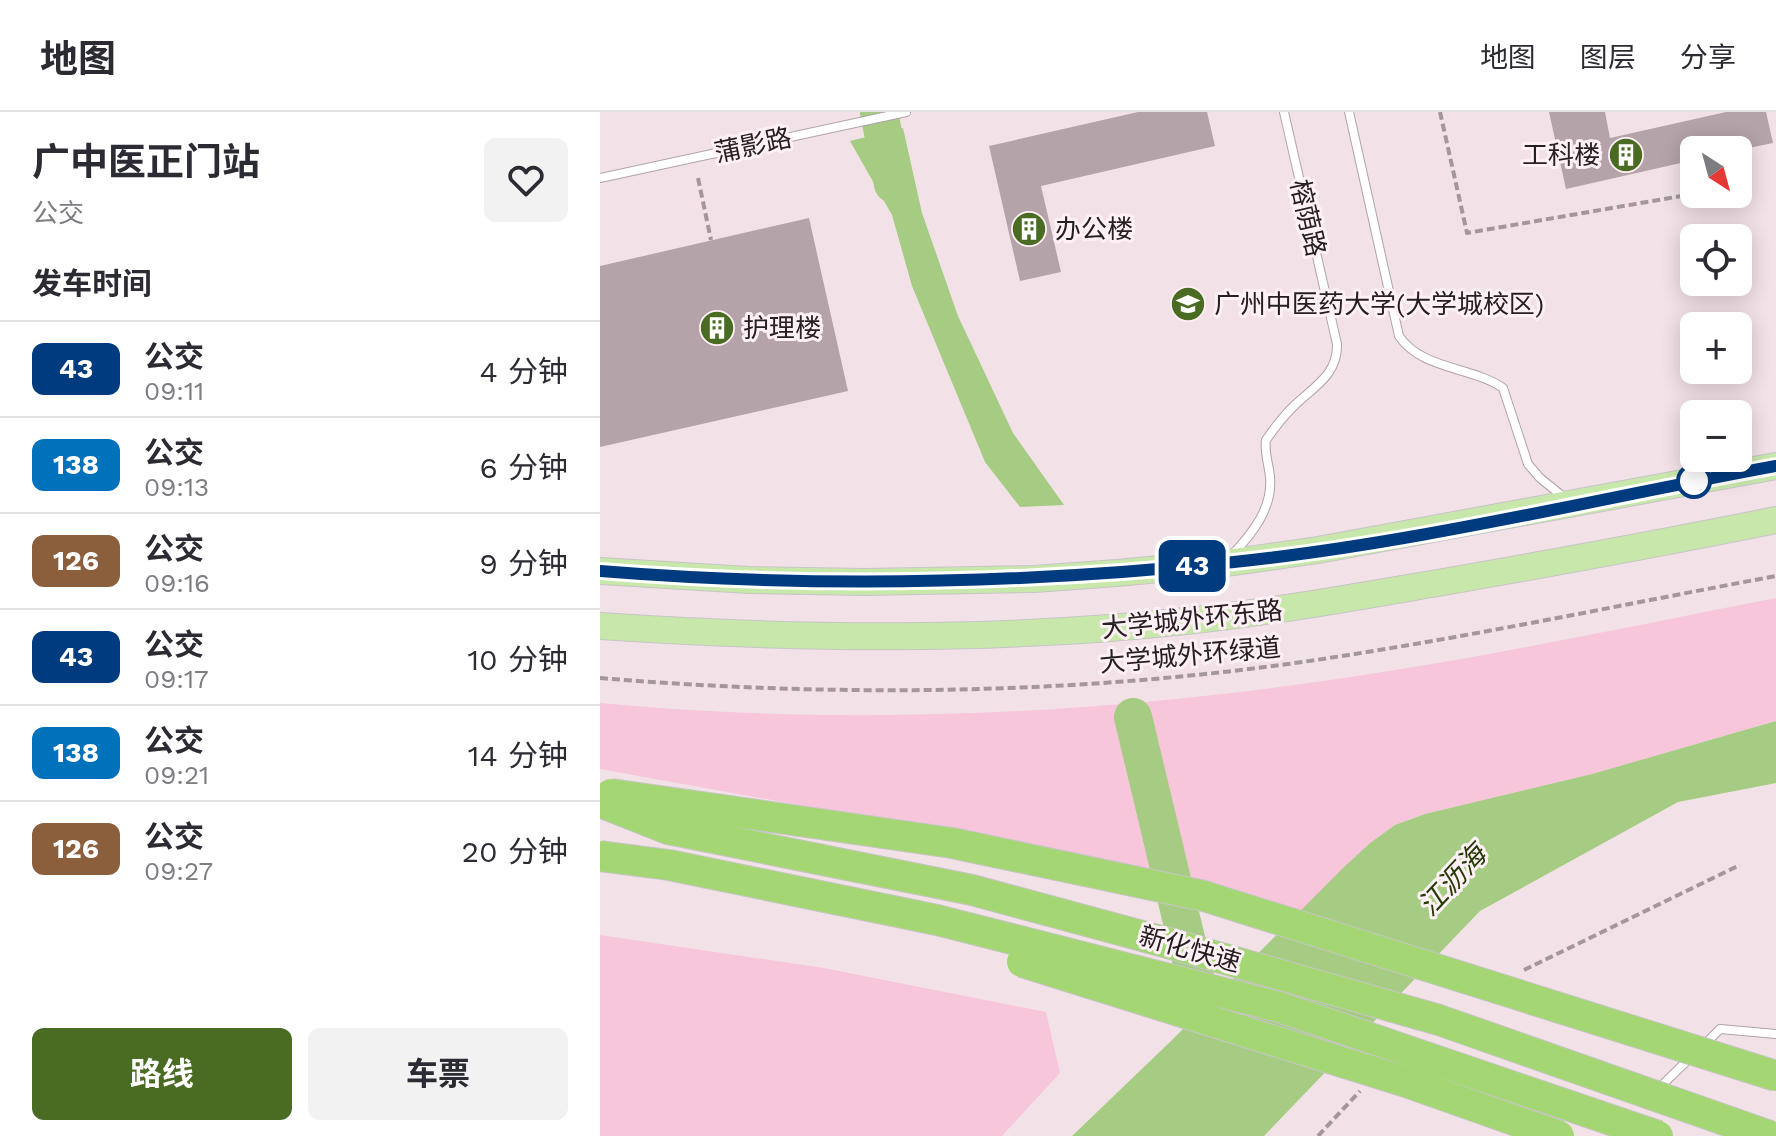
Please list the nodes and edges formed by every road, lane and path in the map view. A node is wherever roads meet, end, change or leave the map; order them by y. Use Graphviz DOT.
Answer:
graph roads {
  1 [pos="906,112"];
  2 [pos="1284,112"];
  3 [pos="1349,112"];
  4 [pos="1440,112"];
  5 [pos="600,178"];
  6 [pos="698,178"];
  7 [pos="1680,196"];
  8 [pos="711,240"];
  9 [pos="1776,466"];
  10 [pos="1573,505"];
  11 [pos="1776,520"];
  12 [pos="1222,563"];
  13 [pos="600,571"];
  14 [pos="1776,576"];
  15 [pos="600,626"];
  16 [pos="600,678"];
  17 [pos="600,792"];
  18 [pos="600,802"];
  19 [pos="600,859"];
  20 [pos="1776,1034"];
  21 [pos="1776,1076"];
  22 [pos="1646,1100"];
  23 [pos="1646,1130"];
  24 [pos="1559,1136"];
  25 [pos="1634,1136"];
  26 [pos="1770,1136"];
  1 -- 5 [label="lane, 蒲影路"];
  2 -- 12 [label="lane, 榕荫路"];
  3 -- 10 [label="lane"];
  4 -- 7 [label="path"];
  6 -- 8 [label="path"];
  9 -- 10 [label="main road, 大学城外环东路"];
  10 -- 12 [label="main road, 大学城外环东路"];
  11 -- 15 [label="main road, 大学城外环东路"];
  12 -- 13 [label="main road, 大学城外环东路"];
  14 -- 16 [label="path, 大学城外环绿道"];
  17 -- 21 [label="highway, bridge"];
  18 -- 26 [label="highway, 新化快速, bridge"];
  19 -- 23 [label="highway, 新化快速, bridge"];
  19 -- 24 [label="highway, bridge"];
  20 -- 22 [label="lane"];
  23 -- 25 [label="lane"];
}
